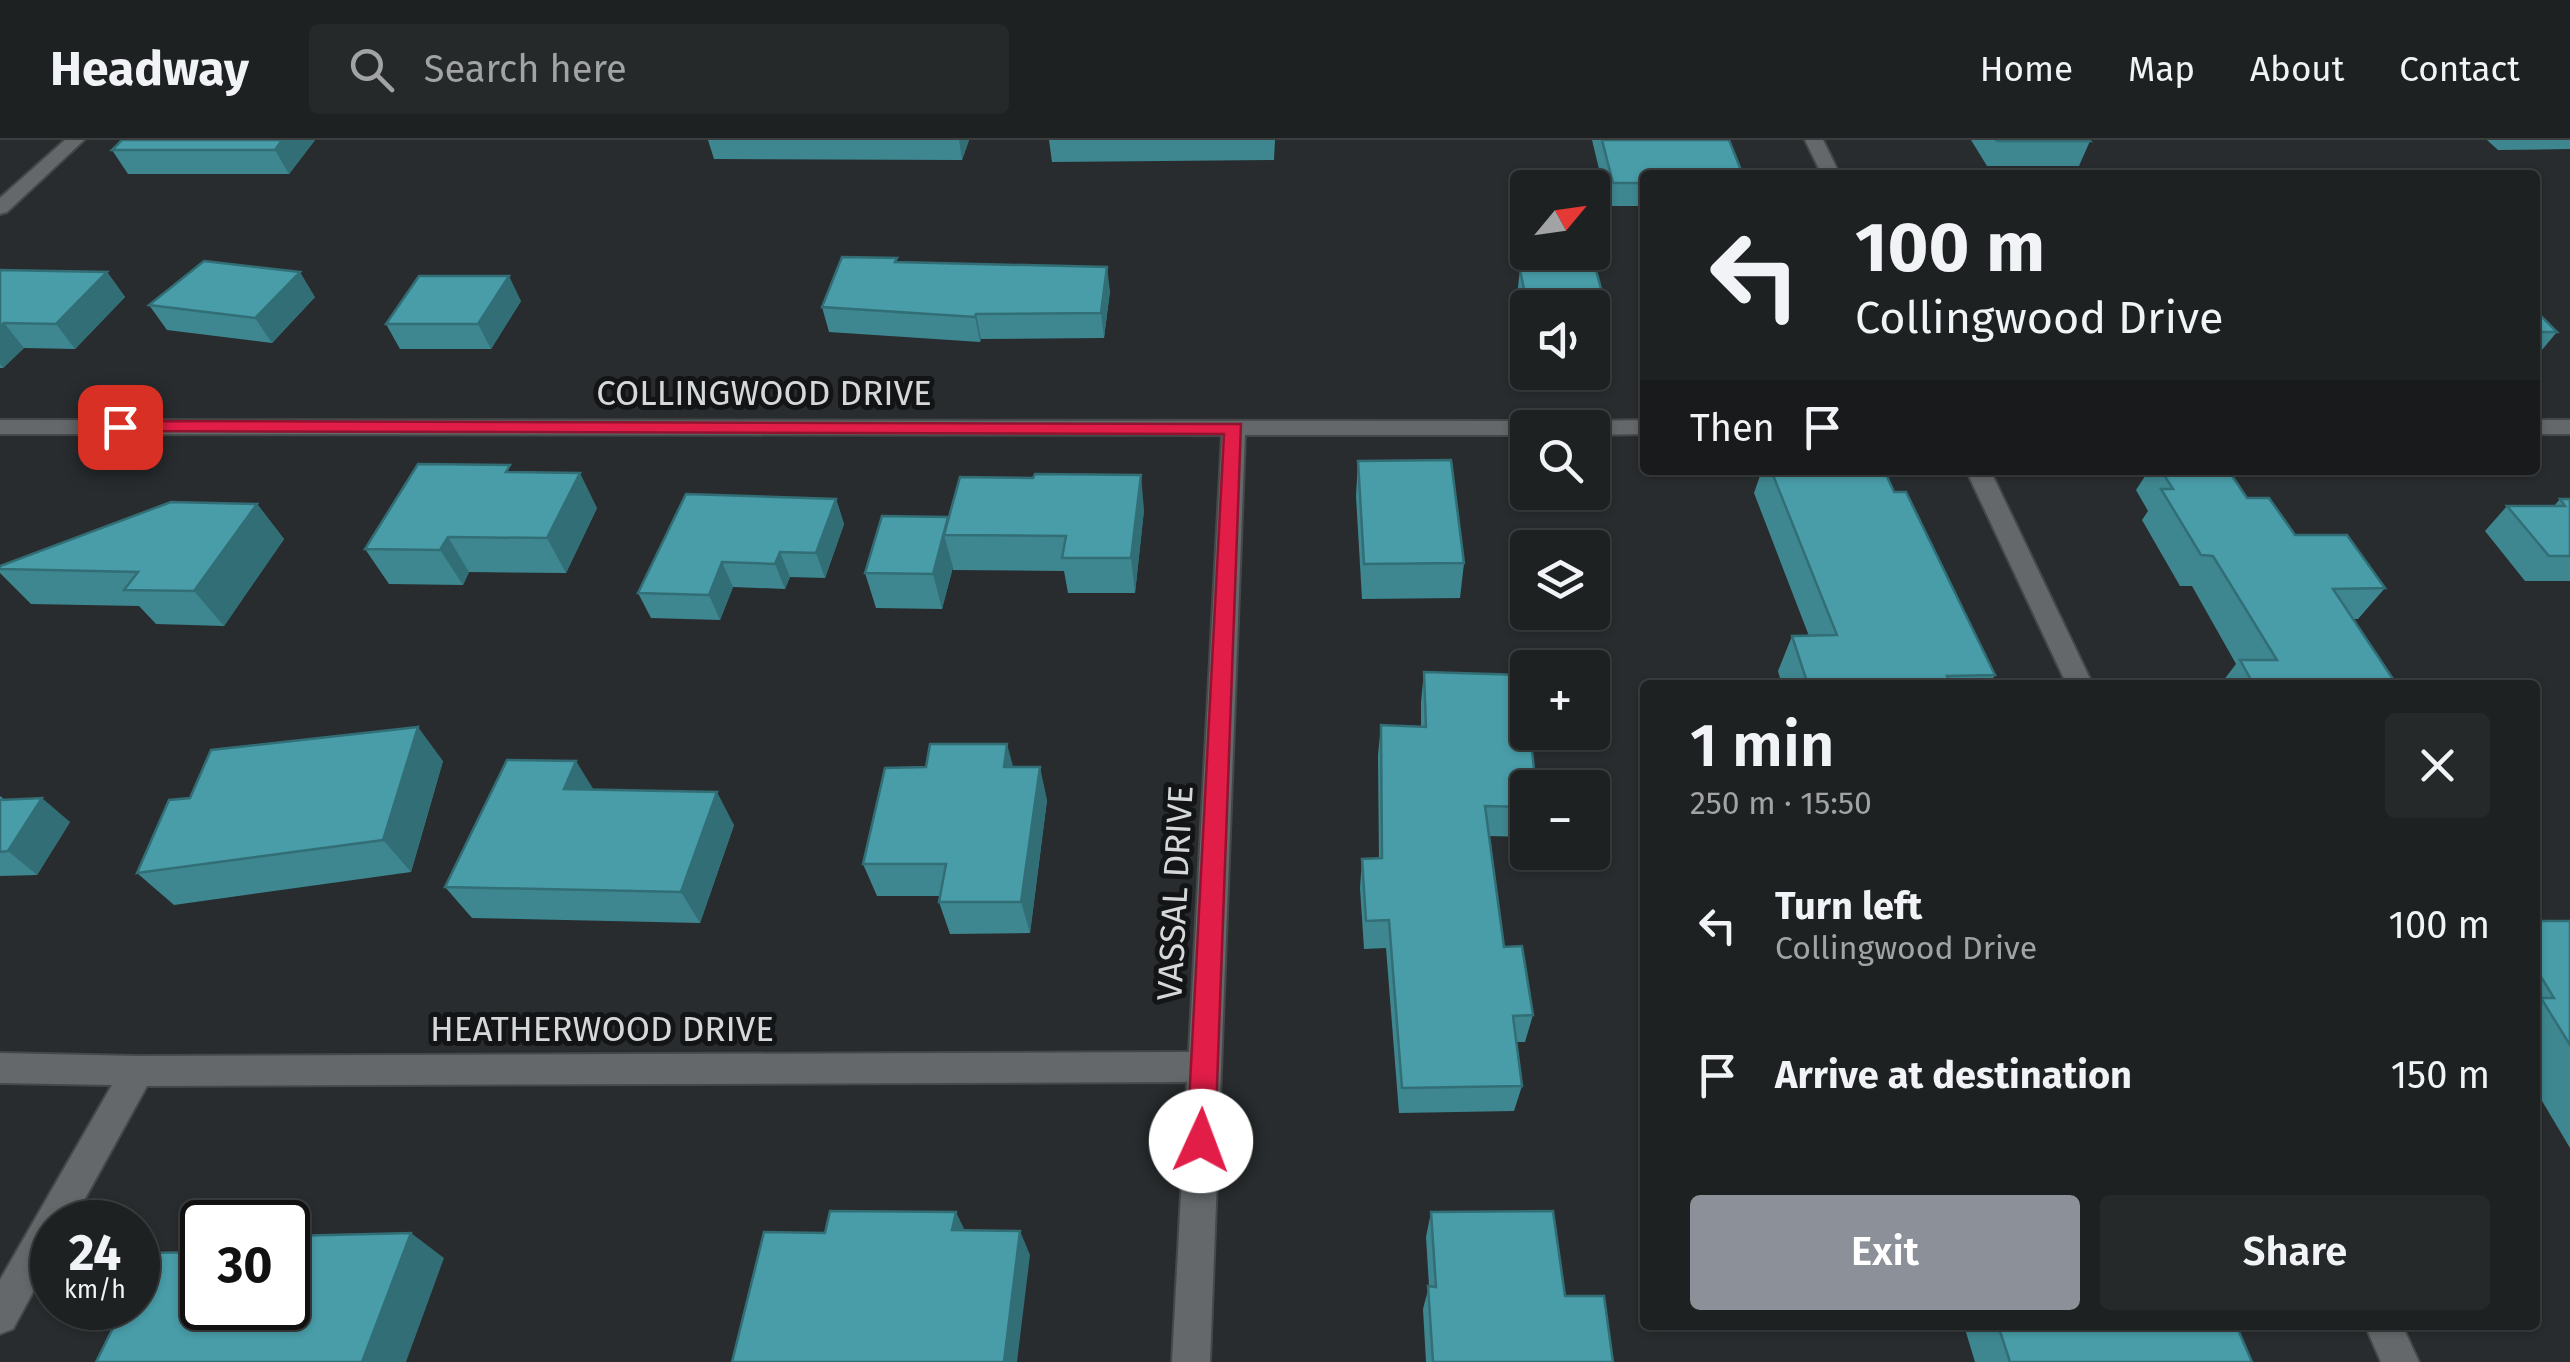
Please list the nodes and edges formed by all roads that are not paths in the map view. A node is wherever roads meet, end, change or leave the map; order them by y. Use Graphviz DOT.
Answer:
graph roads {
  1 [pos="75,140"];
  2 [pos="1814,140"];
  3 [pos="1829,170"];
  4 [pos="0,208"];
  5 [pos="0,427"];
  6 [pos="2540,427"];
  7 [pos="1234,428"];
  8 [pos="1510,428"];
  9 [pos="1610,428"];
  10 [pos="1640,428"];
  11 [pos="2570,428"];
  12 [pos="1980,475"];
  13 [pos="2078,680"];
  14 [pos="1204,1067"];
  15 [pos="0,1068"];
  16 [pos="138,1071"];
  17 [pos="66,1200"];
  18 [pos="30,1263"];
  19 [pos="0,1316"];
  20 [pos="2385,1330"];
  21 [pos="1192,1362"];
  22 [pos="2400,1362"];
  1 -- 4 [label="street"];
  2 -- 3 [label="street"];
  5 -- 7 [label="street, COLLINGWOOD DRIVE"];
  6 -- 11 [label="street"];
  7 -- 8 [label="street, COLLINGWOOD DRIVE"];
  7 -- 14 [label="street, VASSAL DRIVE"];
  9 -- 10 [label="street"];
  12 -- 13 [label="street"];
  14 -- 16 [label="street, HEATHERWOOD DRIVE"];
  14 -- 21 [label="street, VASSAL DRIVE"];
  15 -- 16 [label="street, HEATHERWOOD DRIVE"];
  16 -- 17 [label="street"];
  18 -- 19 [label="street"];
  20 -- 22 [label="street"];
}
